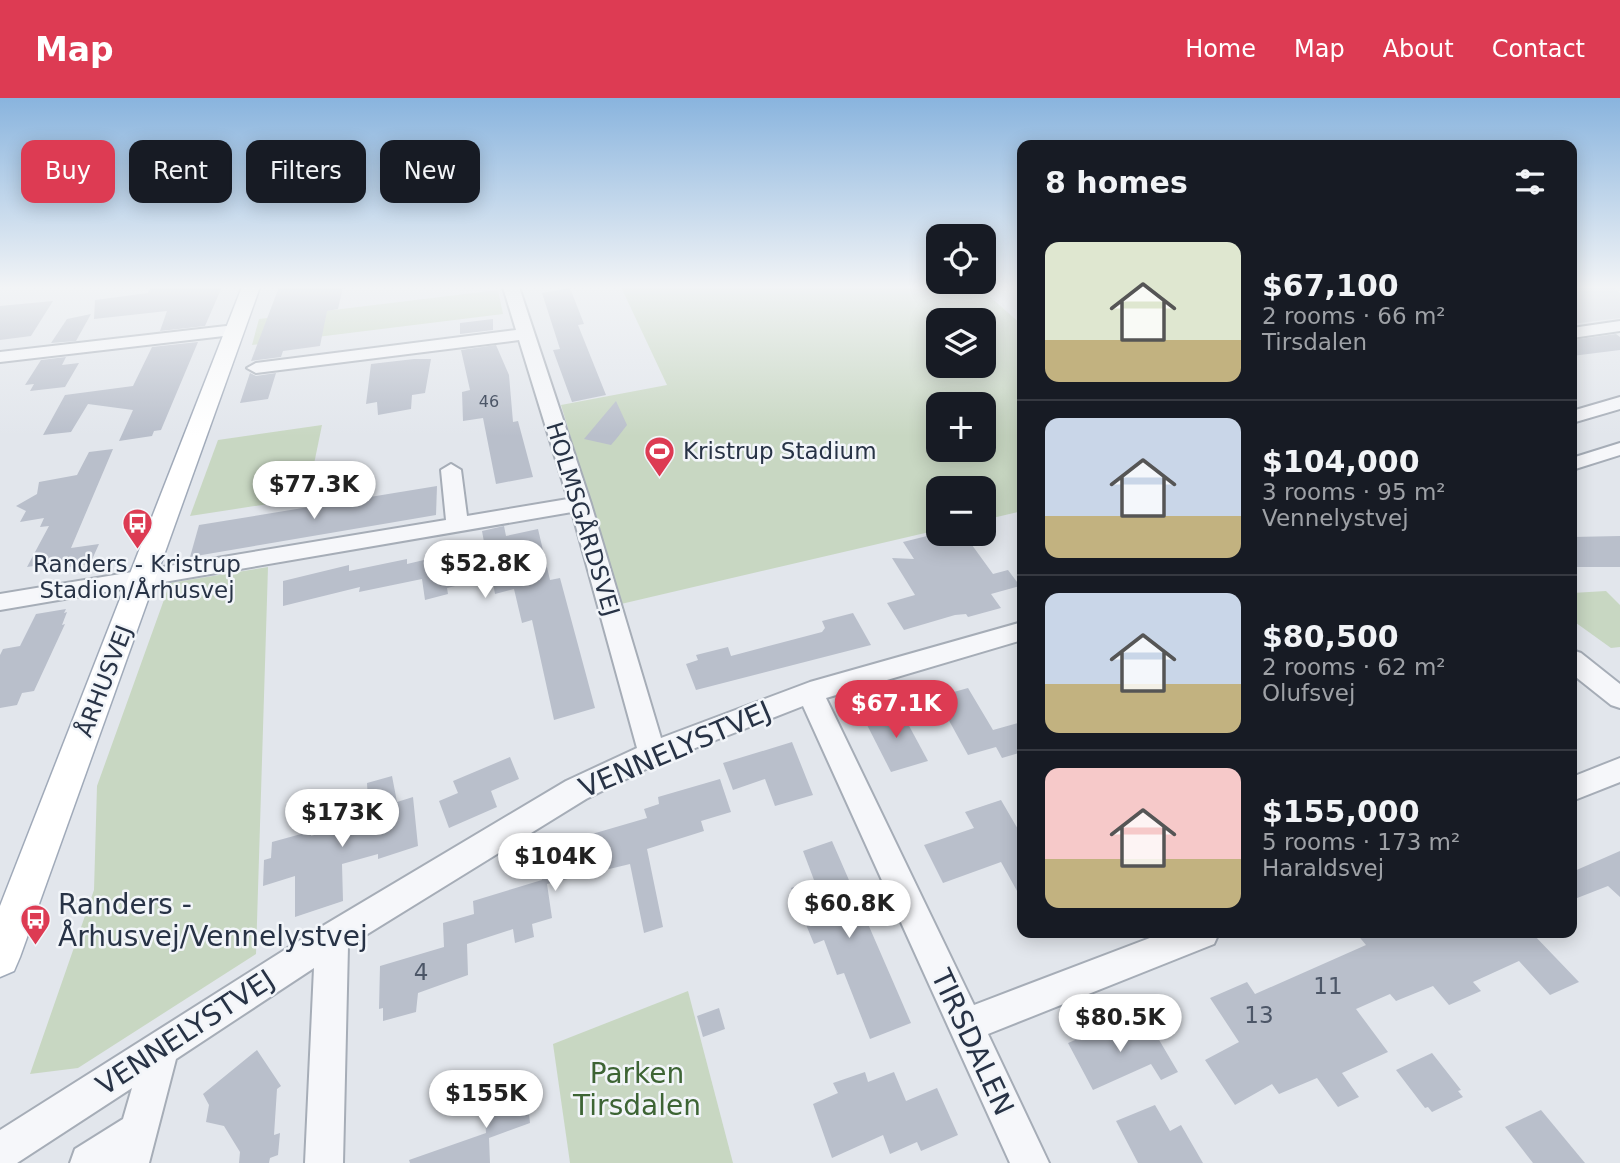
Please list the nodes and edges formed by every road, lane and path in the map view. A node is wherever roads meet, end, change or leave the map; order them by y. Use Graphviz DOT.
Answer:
graph roads {
  1 [pos="176,337"];
  2 [pos="232,337"];
  3 [pos="504,337"];
  4 [pos="526,337"];
  5 [pos="0,357"];
  6 [pos="256,368"];
  7 [pos="1620,403"];
  8 [pos="1577,416"];
  9 [pos="1620,449"];
  10 [pos="1577,459"];
  11 [pos="451,470"];
  12 [pos="580,504"];
  13 [pos="457,525"];
  14 [pos="144,577"];
  15 [pos="0,602"];
  16 [pos="1017,632"];
  17 [pos="1577,664"];
  18 [pos="810,692"];
  19 [pos="1620,698"];
  20 [pos="652,753"];
  21 [pos="1620,770"];
  22 [pos="1577,787"];
  23 [pos="6,927"];
  24 [pos="332,938"];
  25 [pos="1190,938"];
  26 [pos="0,957"];
  27 [pos="965,1026"];
  28 [pos="161,1048"];
  29 [pos="135,1147"];
  30 [pos="0,1152"];
  31 [pos="89,1163"];
  32 [pos="324,1163"];
  33 [pos="1030,1163"];
  1 -- 5 [label="street"];
  2 -- 14 [label="main road, ÅRHUSVEJ"];
  3 -- 6 [label="street"];
  4 -- 12 [label="street, HOLMSGÅRDSVEJ"];
  7 -- 8 [label="street"];
  9 -- 10 [label="street"];
  11 -- 13 [label="street"];
  12 -- 13 [label="street"];
  12 -- 20 [label="street, HOLMSGÅRDSVEJ"];
  13 -- 14 [label="street"];
  14 -- 15 [label="street"];
  14 -- 23 [label="main road, ÅRHUSVEJ"];
  16 -- 18 [label="street, VENNELYSTVEJ"];
  17 -- 19 [label="street"];
  18 -- 20 [label="street, VENNELYSTVEJ"];
  18 -- 27 [label="street, TIRSDALEN"];
  20 -- 24 [label="street, VENNELYSTVEJ"];
  21 -- 22 [label="street"];
  23 -- 26 [label="main road, ÅRHUSVEJ"];
  24 -- 28 [label="street, VENNELYSTVEJ"];
  24 -- 32 [label="street"];
  25 -- 27 [label="street"];
  27 -- 33 [label="street, TIRSDALEN"];
  28 -- 29 [label="street"];
  28 -- 30 [label="street, VENNELYSTVEJ"];
  29 -- 31 [label="street"];
}
